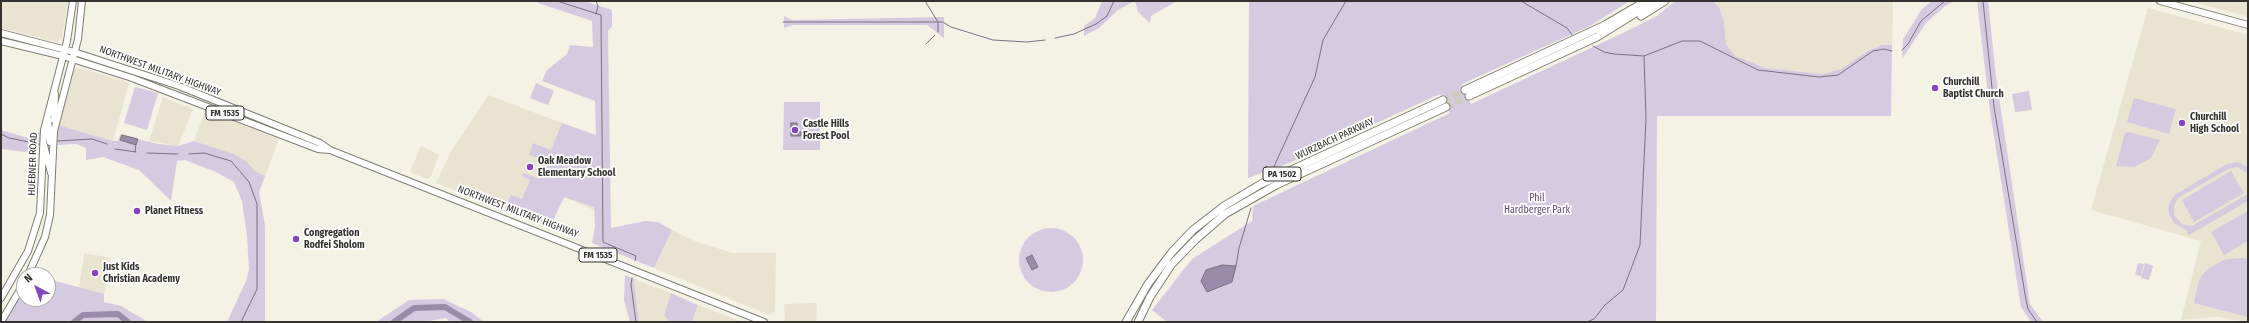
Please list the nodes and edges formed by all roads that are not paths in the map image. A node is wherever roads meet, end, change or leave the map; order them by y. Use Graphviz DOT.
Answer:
graph roads {
  1 [pos="73,1"];
  2 [pos="82,1"];
  3 [pos="1641,1"];
  4 [pos="1646,1"];
  5 [pos="1655,1"];
  6 [pos="1665,1"];
  7 [pos="2160,1"];
  8 [pos="1617,20"];
  9 [pos="2248,25"];
  10 [pos="1610,30"];
  11 [pos="1,34"];
  12 [pos="1,42"];
  13 [pos="65,49"];
  14 [pos="74,52"];
  15 [pos="63,56"];
  16 [pos="72,59"];
  17 [pos="56,80"];
  18 [pos="43,138"];
  19 [pos="330,150"];
  20 [pos="52,157"];
  21 [pos="42,176"];
  22 [pos="53,176"];
  23 [pos="32,267"];
  24 [pos="16,297"];
  25 [pos="1,298"];
  26 [pos="1,322"];
  27 [pos="764,322"];
  28 [pos="1126,322"];
  29 [pos="1138,322"];
  1 -- 13 [label="main road, HUEBNER ROAD"];
  2 -- 14 [label="main road, HUEBNER ROAD"];
  3 -- 8 [label="highway"];
  4 -- 8 [label="highway"];
  5 -- 10 [label="highway"];
  6 -- 10 [label="highway"];
  7 -- 9 [label="main road"];
  8 -- 10 [label="highway"];
  11 -- 13 [label="main road, NORTHWEST MILITARY HIGHWAY / FM 1535"];
  12 -- 15 [label="main road, NORTHWEST MILITARY HIGHWAY / FM 1535"];
  13 -- 14 [label="main road, NORTHWEST MILITARY HIGHWAY / FM 1535"];
  13 -- 15 [label="main road, HUEBNER ROAD"];
  14 -- 16 [label="main road, HUEBNER ROAD"];
  14 -- 19 [label="main road, NORTHWEST MILITARY HIGHWAY / FM 1535"];
  15 -- 16 [label="main road, NORTHWEST MILITARY HIGHWAY / FM 1535"];
  15 -- 17 [label="main road, HUEBNER ROAD"];
  16 -- 19 [label="main road, NORTHWEST MILITARY HIGHWAY / FM 1535"];
  16 -- 20 [label="main road, HUEBNER ROAD"];
  17 -- 18 [label="main road, HUEBNER ROAD"];
  17 -- 20 [label="main road"];
  18 -- 21 [label="main road, HUEBNER ROAD"];
  18 -- 22 [label="main road"];
  19 -- 27 [label="main road, NORTHWEST MILITARY HIGHWAY / FM 1535"];
  20 -- 22 [label="main road, HUEBNER ROAD"];
  21 -- 22 [label="main road"];
  21 -- 25 [label="main road, HUEBNER ROAD"];
  22 -- 23 [label="main road, HUEBNER ROAD"];
  24 -- 26 [label="main road"];
  28 -- 29 [label="highway, WURZBACH PARKWAY / PA 1502"];
}
